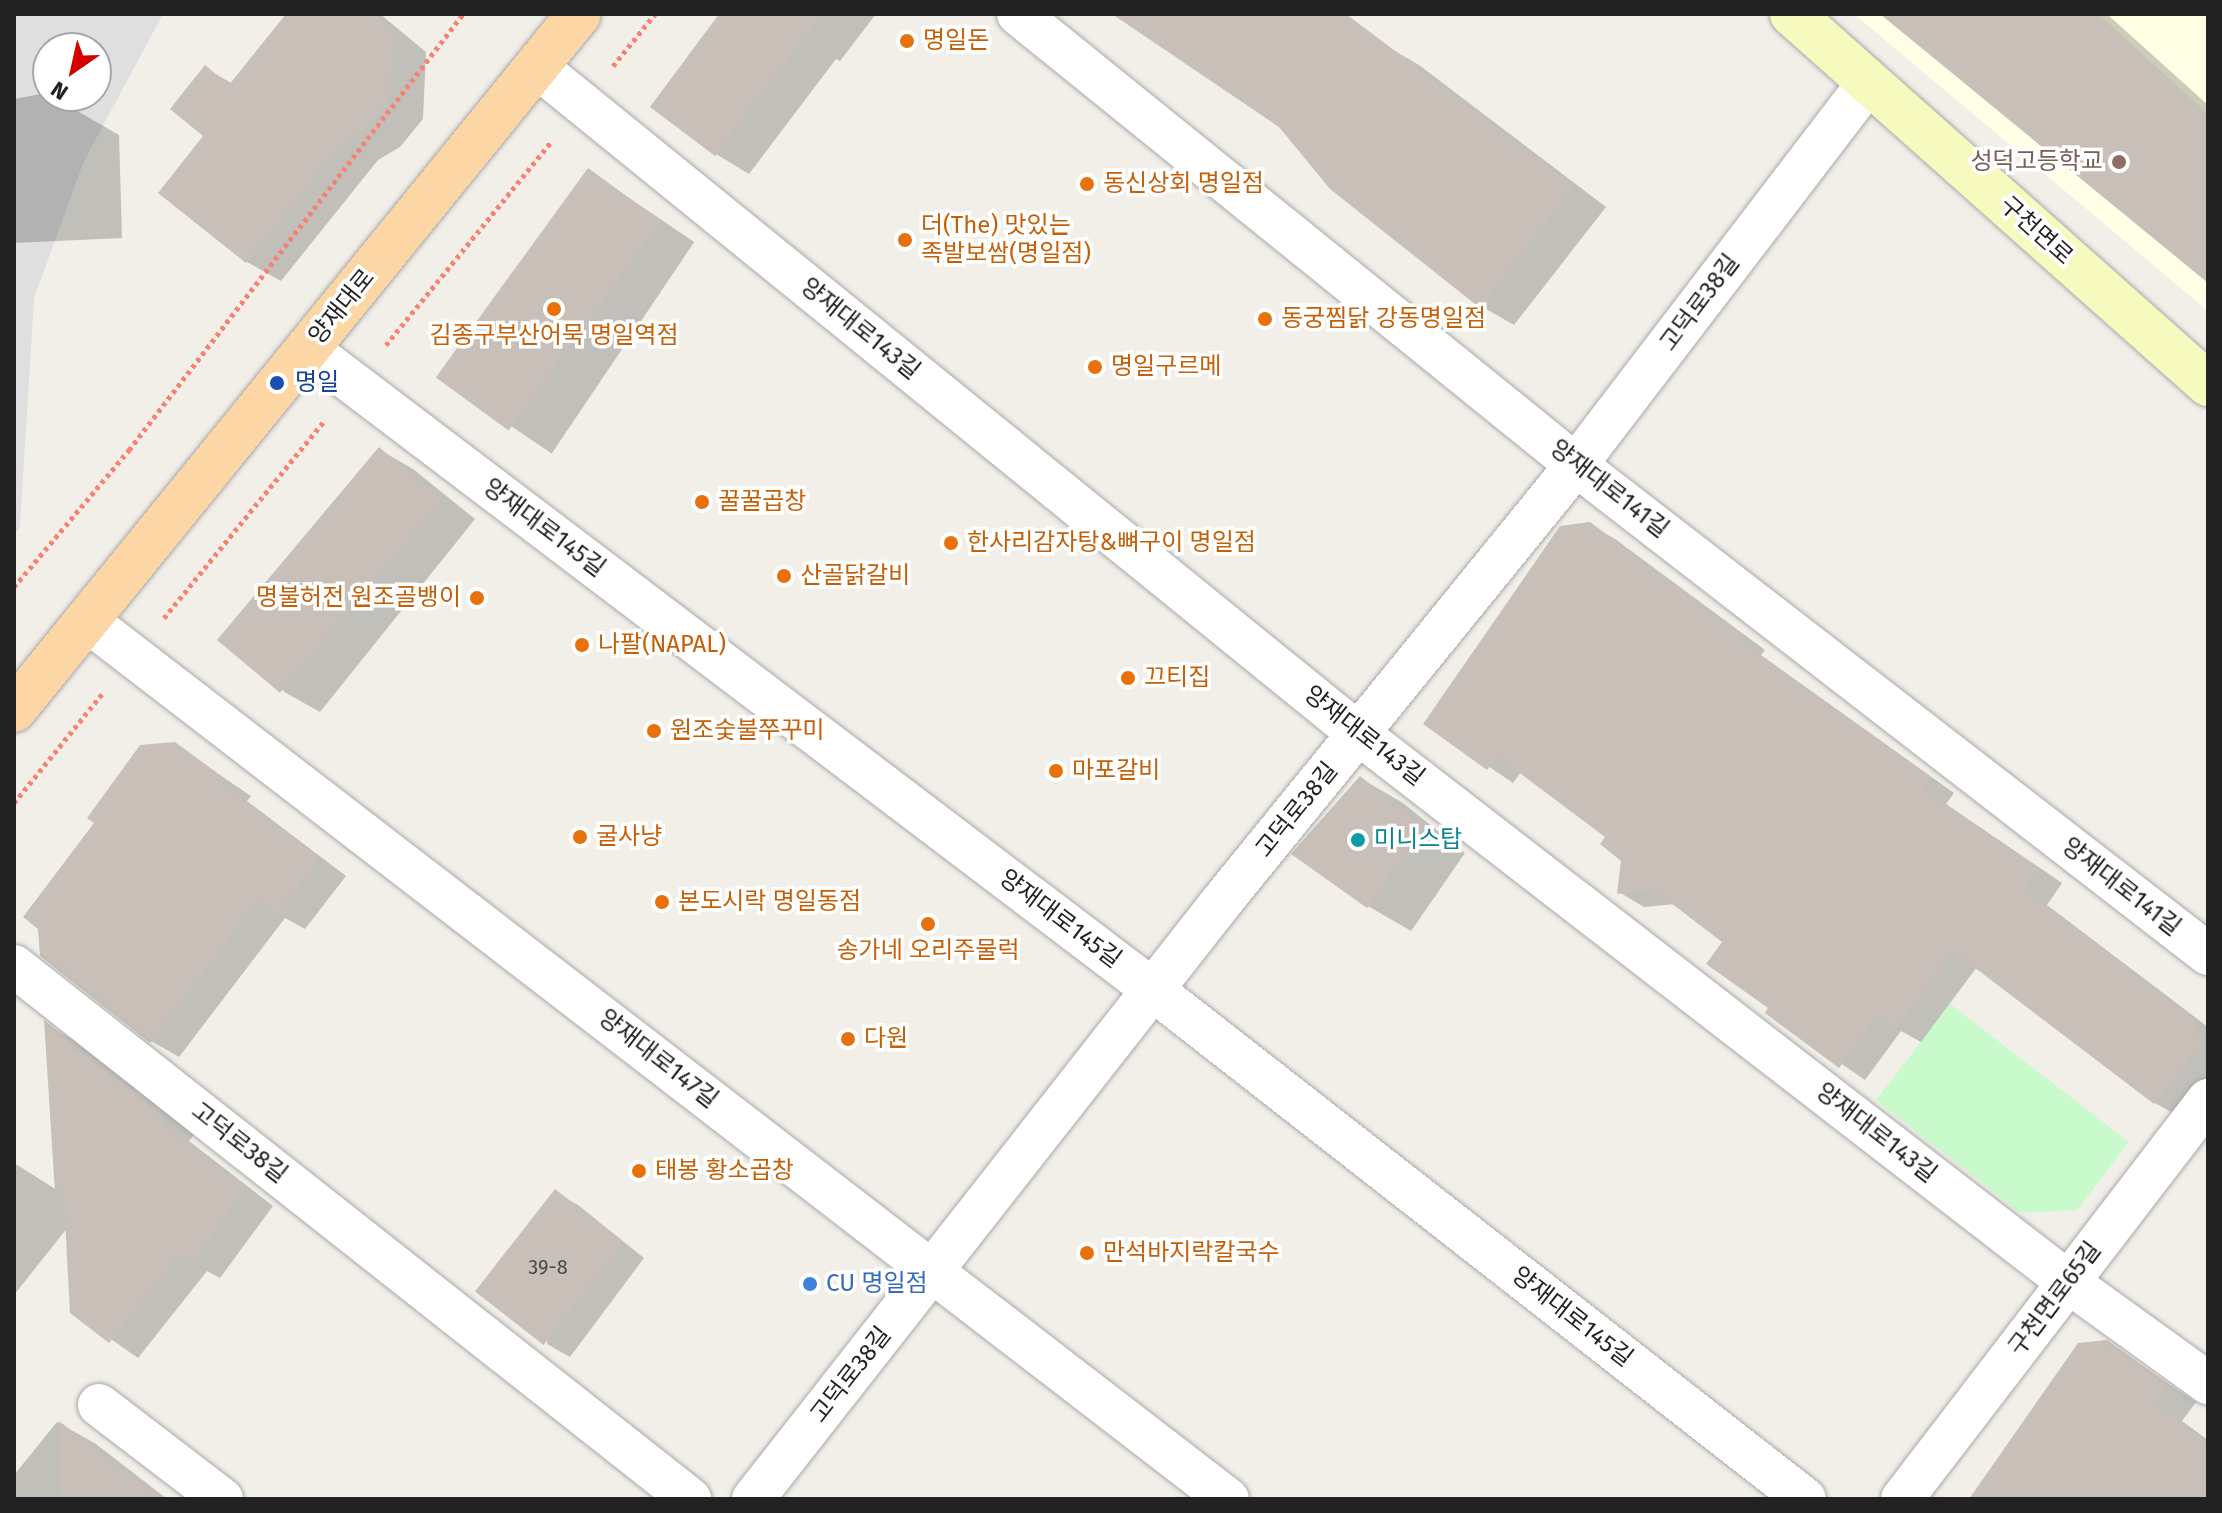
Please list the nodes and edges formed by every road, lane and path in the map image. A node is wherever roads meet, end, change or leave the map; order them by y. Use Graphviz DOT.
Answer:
graph roads {
  1 [pos="463,14"];
  2 [pos="579,14"];
  3 [pos="1018,14"];
  4 [pos="1792,14"];
  5 [pos="537,67"];
  6 [pos="1869,82"];
  7 [pos="308,349"];
  8 [pos="2208,384"];
  9 [pos="1576,465"];
  10 [pos="14,587"];
  11 [pos="86,620"];
  12 [pos="14,710"];
  13 [pos="1359,734"];
  14 [pos="2208,954"];
  15 [pos="14,966"];
  16 [pos="1153,990"];
  17 [pos="2208,1100"];
  18 [pos="933,1270"];
  19 [pos="2068,1282"];
  20 [pos="2208,1383"];
  21 [pos="99,1405"];
  22 [pos="222,1499"];
  23 [pos="690,1499"];
  24 [pos="753,1499"];
  25 [pos="1228,1499"];
  26 [pos="1805,1499"];
  27 [pos="1902,1499"];
  1 -- 10 [label="path"];
  2 -- 5 [label="main road, 양재대로"];
  3 -- 9 [label="street, 양재대로141길"];
  4 -- 6 [label="main road, 구천면로"];
  5 -- 7 [label="main road, 양재대로"];
  5 -- 13 [label="street, 양재대로143길"];
  6 -- 8 [label="main road, 구천면로"];
  6 -- 9 [label="street, 고덕로38길"];
  7 -- 11 [label="main road, 양재대로"];
  7 -- 16 [label="street, 양재대로145길"];
  9 -- 13 [label="street, 고덕로38길"];
  9 -- 14 [label="street, 양재대로141길"];
  11 -- 12 [label="main road, 양재대로"];
  11 -- 18 [label="street, 양재대로147길"];
  13 -- 16 [label="street, 고덕로38길"];
  13 -- 19 [label="street, 양재대로143길"];
  15 -- 23 [label="street, 고덕로38길"];
  16 -- 18 [label="street, 고덕로38길"];
  16 -- 26 [label="street, 양재대로145길"];
  17 -- 19 [label="street, 구천면로65길"];
  18 -- 24 [label="street, 고덕로38길"];
  18 -- 25 [label="street, 양재대로147길"];
  19 -- 20 [label="street, 양재대로143길"];
  19 -- 27 [label="street, 구천면로65길"];
  21 -- 22 [label="street"];
}
